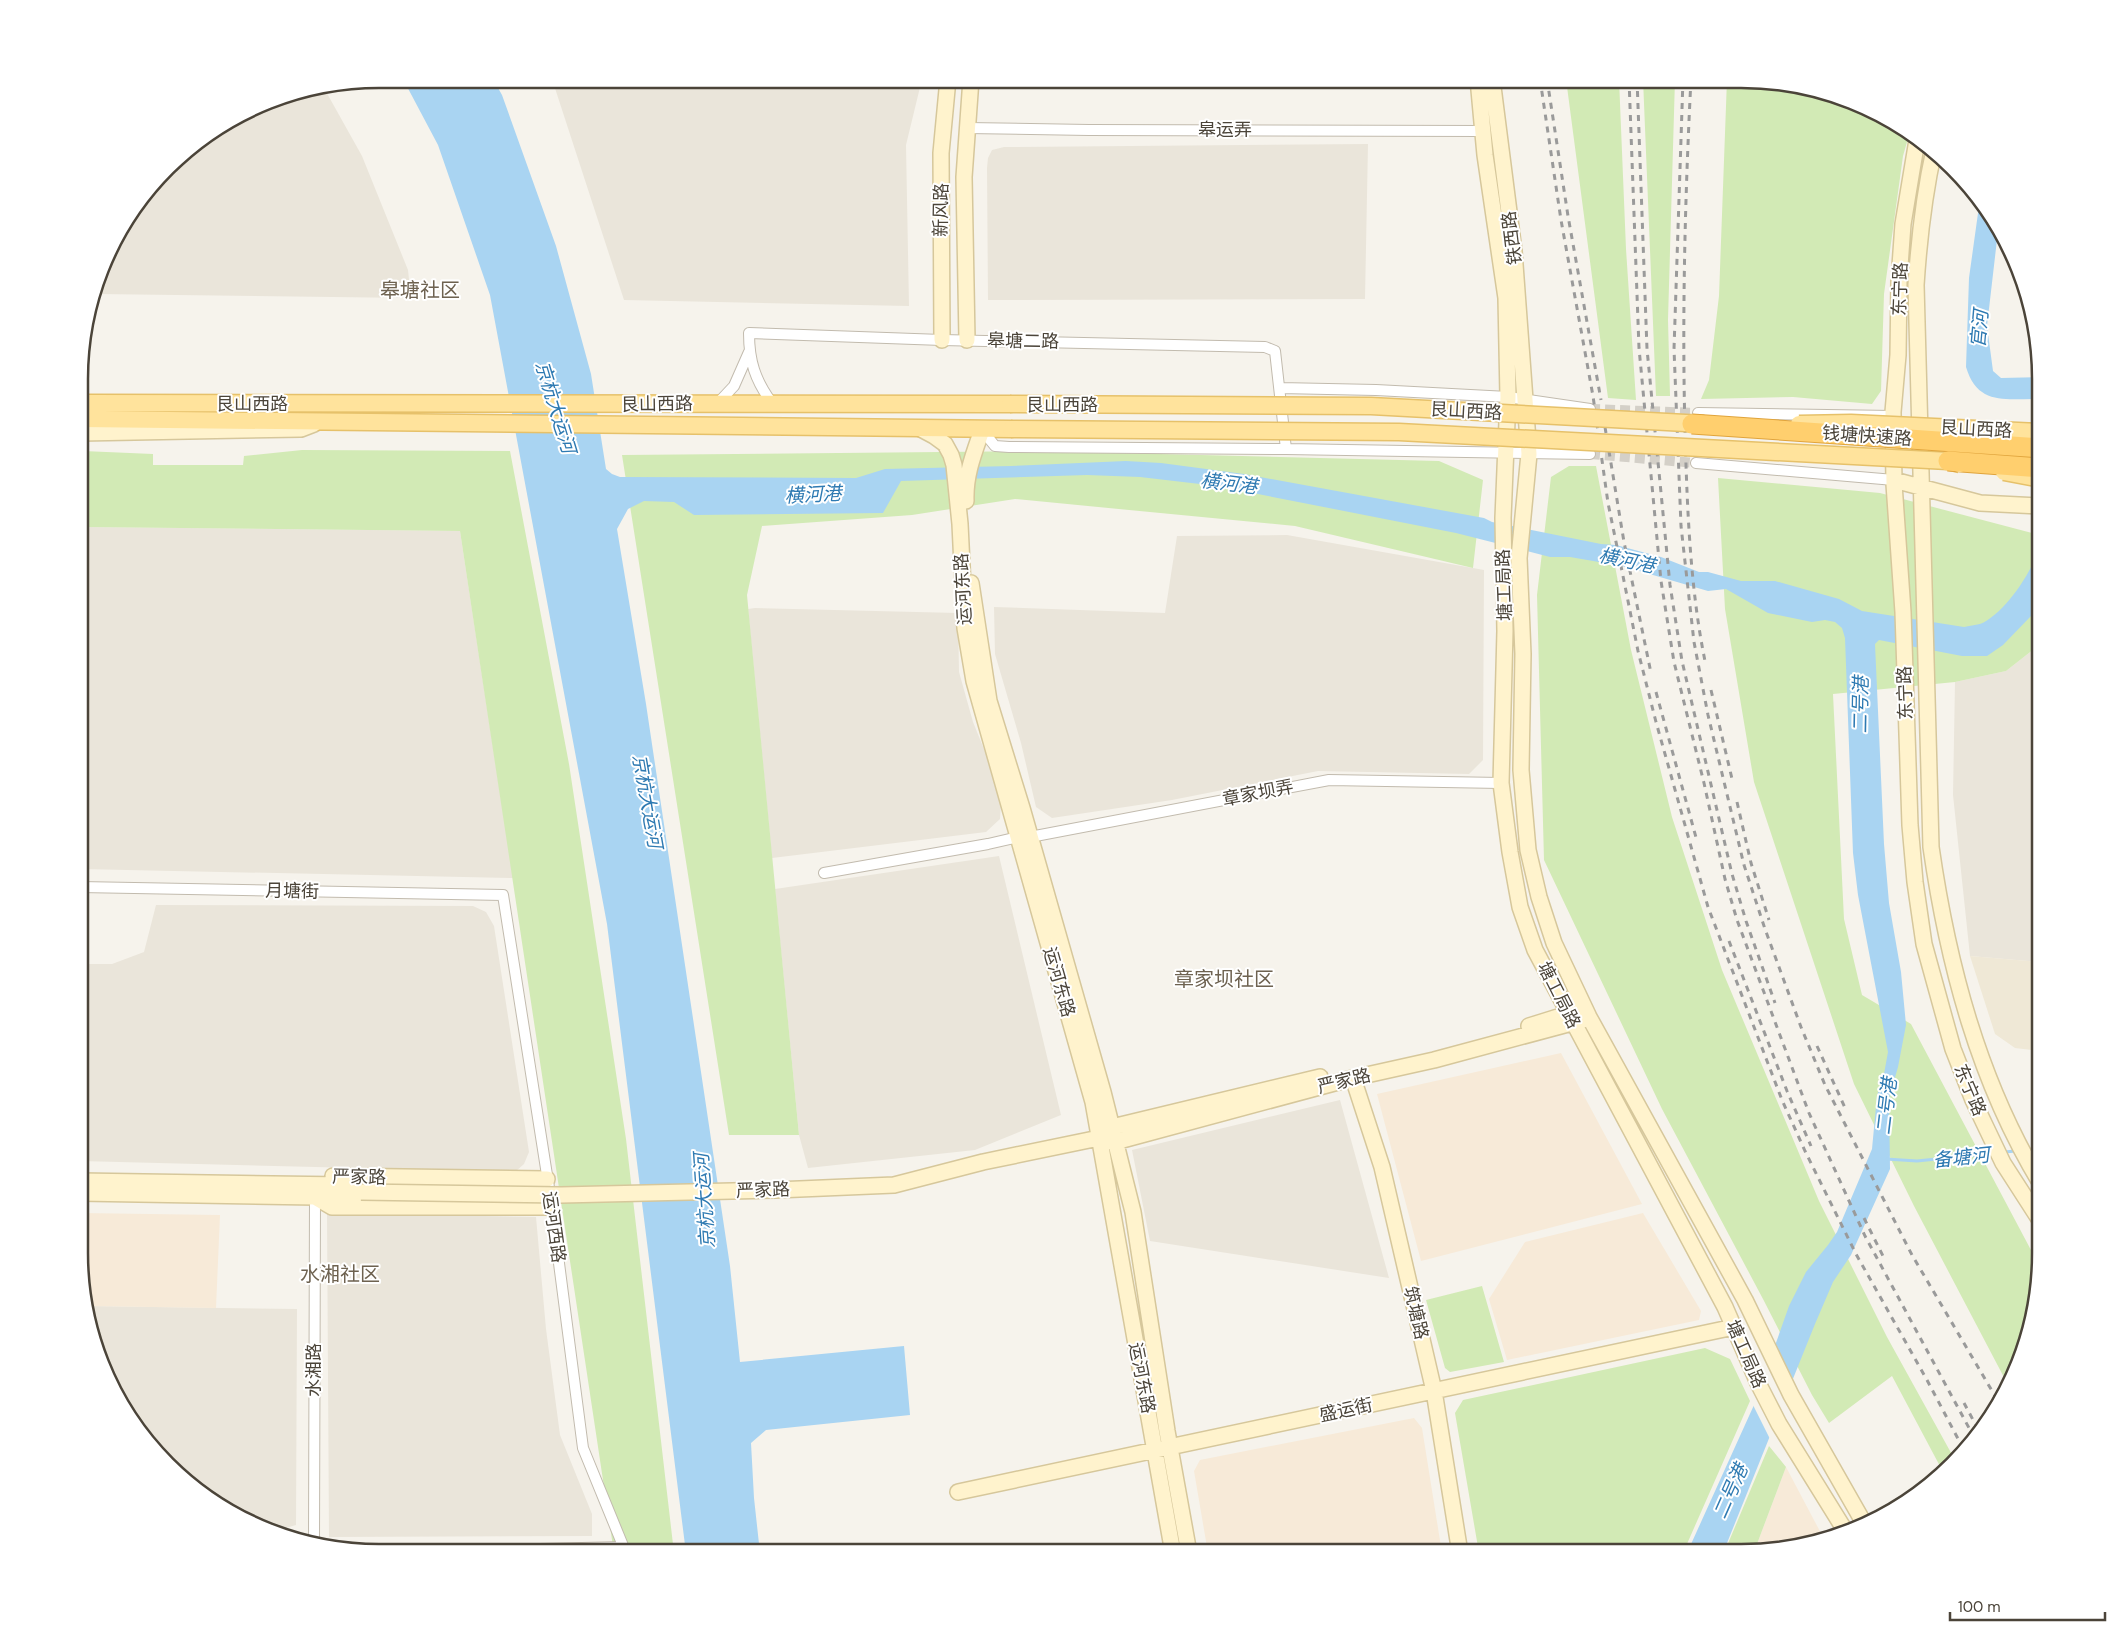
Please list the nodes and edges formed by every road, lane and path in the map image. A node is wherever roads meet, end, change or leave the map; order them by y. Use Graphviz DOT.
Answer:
graph roads {
  1 [pos="947,88"];
  2 [pos="970,88"];
  3 [pos="1479,88"];
  4 [pos="1493,88"];
  5 [pos="967,128"];
  6 [pos="1484,131"];
  7 [pos="1916,146"];
  8 [pos="1932,159"];
  9 [pos="940,262"];
  10 [pos="965,262"];
  11 [pos="942,340"];
  12 [pos="967,340"];
  13 [pos="749,351"];
  14 [pos="1280,388"];
  15 [pos="1508,397"];
  16 [pos="1525,398"];
  17 [pos="88,403"];
  18 [pos="718,403"];
  19 [pos="772,403"];
  20 [pos="1590,409"];
  21 [pos="1893,416"];
  22 [pos="1919,417"];
  23 [pos="88,419"];
  24 [pos="1695,419"];
  25 [pos="317,423"];
  26 [pos="919,428"];
  27 [pos="982,430"];
  28 [pos="2032,432"];
  29 [pos="88,433"];
  30 [pos="2032,447"];
  31 [pos="1286,449"];
  32 [pos="1506,454"];
  33 [pos="1529,454"];
  34 [pos="1590,454"];
  35 [pos="1948,462"];
  36 [pos="1696,463"];
  37 [pos="2032,467"];
  38 [pos="2032,477"];
  39 [pos="1894,480"];
  40 [pos="961,485"];
  41 [pos="1921,488"];
  42 [pos="2032,506"];
  43 [pos="1501,783"];
  44 [pos="1024,837"];
  45 [pos="824,873"];
  46 [pos="88,887"];
  47 [pos="503,895"];
  48 [pos="1588,1013"];
  49 [pos="1571,1018"];
  50 [pos="1353,1078"];
  51 [pos="1112,1127"];
  52 [pos="1099,1138"];
  53 [pos="1115,1142"];
  54 [pos="2032,1169"];
  55 [pos="548,1179"];
  56 [pos="88,1181"];
  57 [pos="293,1184"];
  58 [pos="362,1192"];
  59 [pos="88,1193"];
  60 [pos="315,1197"];
  61 [pos="551,1207"];
  62 [pos="2032,1208"];
  63 [pos="1734,1328"];
  64 [pos="1434,1391"];
  65 [pos="1163,1448"];
  66 [pos="958,1492"];
  67 [pos="1861,1518"];
  68 [pos="1842,1526"];
  69 [pos="314,1537"];
  70 [pos="623,1544"];
  71 [pos="1172,1544"];
  72 [pos="1187,1544"];
  73 [pos="1459,1544"];
  1 -- 9 [label="main road, 新风路"];
  2 -- 5 [label="main road, 新风路"];
  3 -- 6 [label="main road, 铁西路"];
  4 -- 16 [label="main road, 铁西路"];
  5 -- 6 [label="street, 皋运弄"];
  5 -- 10 [label="main road, 新风路"];
  6 -- 15 [label="main road, 铁西路"];
  7 -- 21 [label="main road, 东宁路"];
  8 -- 22 [label="main road, 东宁路"];
  9 -- 10 [label="main road"];
  9 -- 11 [label="main road, 新风路"];
  10 -- 12 [label="main road, 新风路"];
  11 -- 12 [label="street, 皋塘二路"];
  11 -- 13 [label="street, 皋塘二路"];
  12 -- 14 [label="street, 皋塘二路"];
  13 -- 18 [label="street"];
  13 -- 19 [label="street"];
  14 -- 15 [label="street, 艮山西路"];
  14 -- 31 [label="street"];
  15 -- 16 [label="street, 艮山西路"];
  15 -- 32 [label="main road, 塘工局路"];
  16 -- 20 [label="street, 艮山西路"];
  16 -- 33 [label="main road, 塘工局路"];
  17 -- 18 [label="main road, 艮山西路"];
  18 -- 19 [label="main road, 艮山西路"];
  19 -- 24 [label="main road, 艮山西路, bridge"];
  21 -- 22 [label="main road"];
  21 -- 24 [label="street, 艮山西路"];
  21 -- 39 [label="main road, 东宁路"];
  22 -- 41 [label="main road, 东宁路"];
  23 -- 25 [label="main road, 艮山西路"];
  24 -- 28 [label="main road, 艮山西路, bridge"];
  24 -- 30 [label="highway, 钱塘快速路, bridge"];
  25 -- 26 [label="main road, 艮山西路"];
  25 -- 29 [label="main road, 艮山西路"];
  26 -- 27 [label="main road, 艮山西路"];
  26 -- 40 [label="main road, 运河东路"];
  27 -- 31 [label="street"];
  27 -- 35 [label="main road, 艮山西路, bridge"];
  27 -- 40 [label="main road, 运河东路"];
  31 -- 32 [label="street"];
  32 -- 33 [label="street"];
  32 -- 43 [label="main road, 塘工局路"];
  33 -- 34 [label="street"];
  33 -- 48 [label="main road, 塘工局路"];
  35 -- 37 [label="highway, bridge"];
  35 -- 38 [label="main road, 艮山西路, bridge"];
  36 -- 39 [label="street"];
  39 -- 41 [label="main road"];
  39 -- 62 [label="main road, 东宁路"];
  40 -- 44 [label="main road, 运河东路"];
  41 -- 42 [label="main road"];
  41 -- 54 [label="main road, 东宁路"];
  43 -- 44 [label="street, 章家坝弄"];
  43 -- 49 [label="main road, 塘工局路"];
  44 -- 45 [label="street, 章家坝弄"];
  44 -- 51 [label="main road, 运河东路"];
  44 -- 52 [label="main road, 运河东路"];
  46 -- 47 [label="street, 月塘街"];
  47 -- 55 [label="street, 运河西路"];
  48 -- 49 [label="main road, 严家路"];
  48 -- 67 [label="main road, 塘工局路"];
  49 -- 50 [label="main road, 严家路"];
  49 -- 51 [label="main road, 严家路"];
  49 -- 63 [label="main road, 塘工局路"];
  50 -- 53 [label="main road, 严家路"];
  50 -- 64 [label="main road, 筑塘路"];
  51 -- 52 [label="main road, 严家路"];
  51 -- 53 [label="main road, 运河东路"];
  52 -- 53 [label="main road, 严家路"];
  52 -- 58 [label="main road, 严家路, bridge"];
  52 -- 65 [label="main road, 运河东路"];
  53 -- 65 [label="main road, 运河东路"];
  55 -- 57 [label="main road, 严家路"];
  55 -- 61 [label="street, 运河西路"];
  56 -- 57 [label="main road, 严家路"];
  57 -- 58 [label="main road, 严家路"];
  58 -- 60 [label="main road, 严家路"];
  59 -- 60 [label="main road, 严家路"];
  60 -- 61 [label="main road, 严家路"];
  60 -- 69 [label="street, 水湘路"];
  61 -- 70 [label="street, 运河西路"];
  63 -- 64 [label="main road, 盛运街"];
  63 -- 68 [label="main road, 塘工局路"];
  64 -- 65 [label="main road, 盛运街"];
  64 -- 73 [label="main road, 筑塘路"];
  65 -- 66 [label="main road, 盛运街"];
  65 -- 71 [label="main road, 运河东路"];
  65 -- 72 [label="main road, 运河东路"];
}
